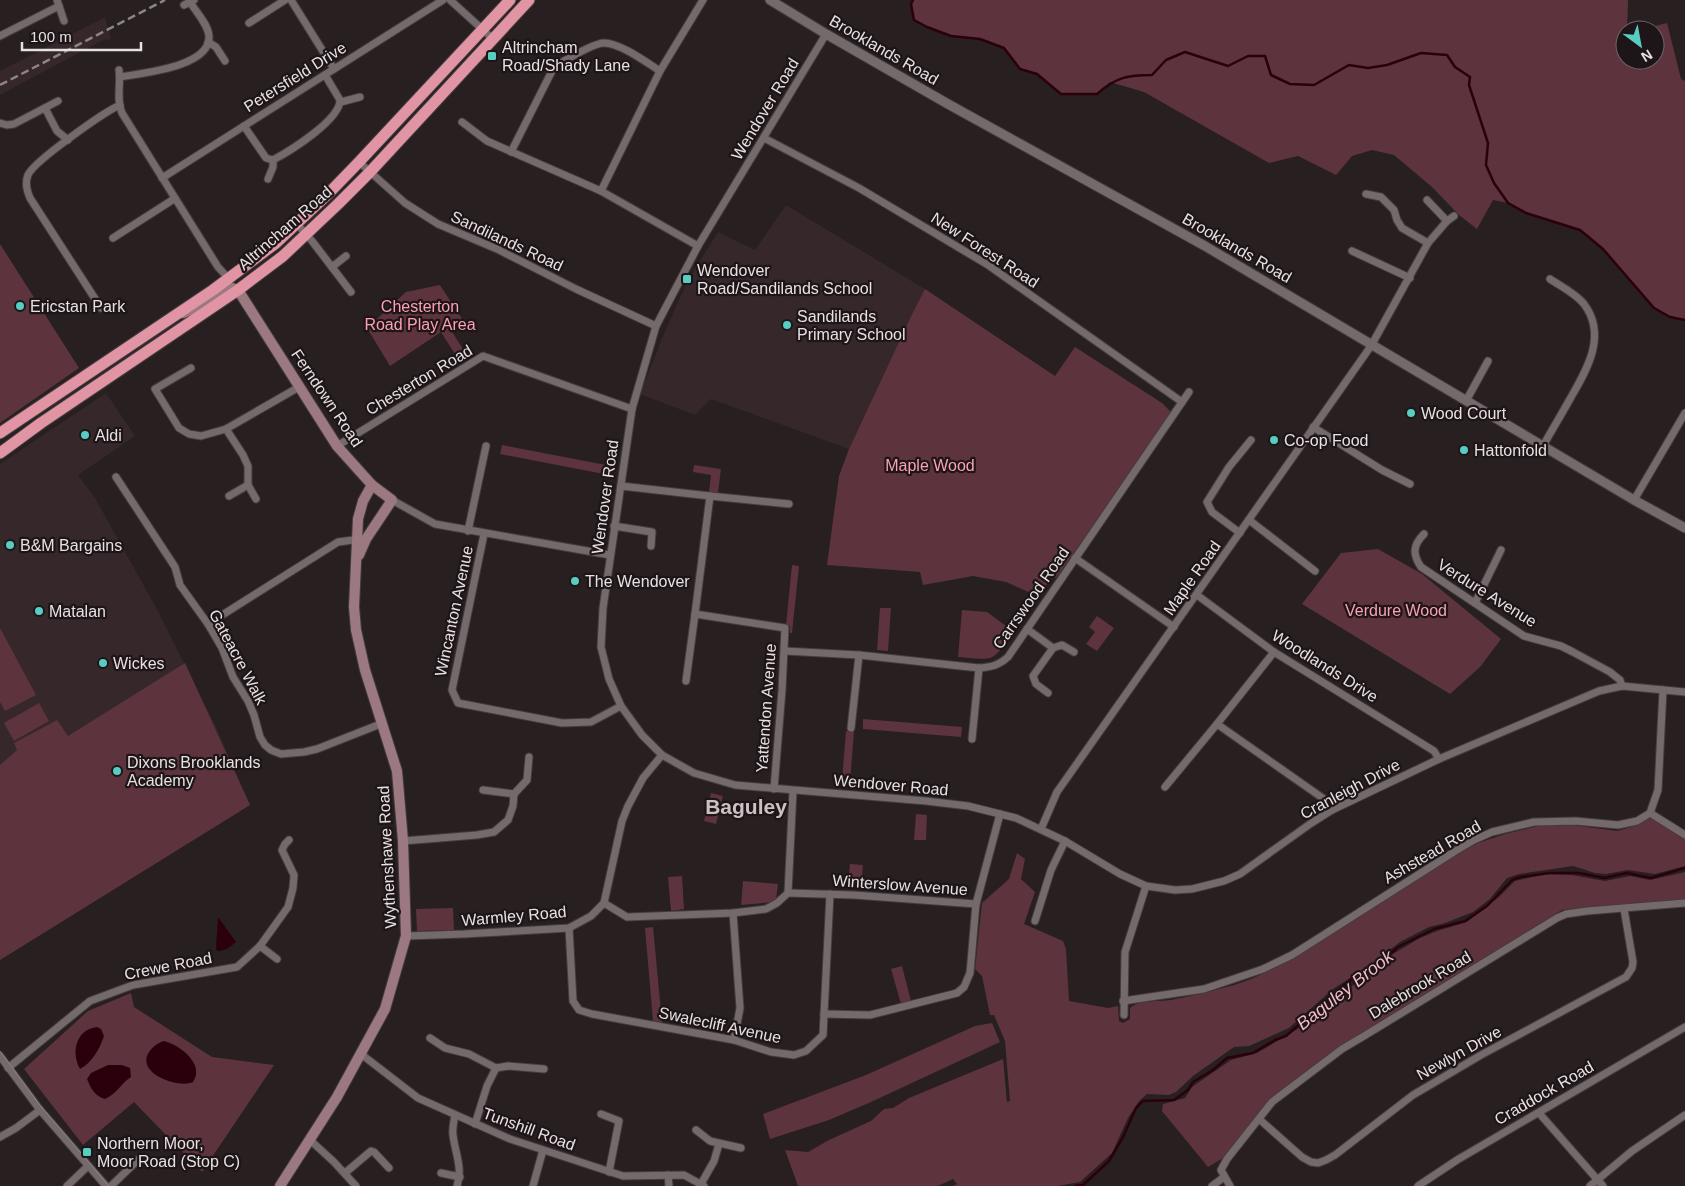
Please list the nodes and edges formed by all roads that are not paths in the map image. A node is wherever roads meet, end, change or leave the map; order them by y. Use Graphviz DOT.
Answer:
graph roads {
  1 [pos="285,0"];
  2 [pos="291,0"];
  3 [pos="443,0"];
  4 [pos="450,0"];
  5 [pos="510,0"];
  6 [pos="529,0"];
  7 [pos="703,0"];
  8 [pos="770,0"];
  9 [pos="190,2"];
  10 [pos="58,3"];
  11 [pos="64,21"];
  12 [pos="249,23"];
  13 [pos="483,30"];
  14 [pos="826,34"];
  15 [pos="0,35"];
  16 [pos="493,39"];
  17 [pos="208,42"];
  18 [pos="225,61"];
  19 [pos="334,70"];
  20 [pos="660,71"];
  21 [pos="325,75"];
  22 [pos="360,97"];
  23 [pos="58,101"];
  24 [pos="341,102"];
  25 [pos="120,105"];
  26 [pos="45,108"];
  27 [pos="462,122"];
  28 [pos="0,123"];
  29 [pos="244,126"];
  30 [pos="764,138"];
  31 [pos="68,140"];
  32 [pos="511,152"];
  33 [pos="273,160"];
  34 [pos="359,162"];
  35 [pos="370,172"];
  36 [pos="162,178"];
  37 [pos="268,179"];
  38 [pos="601,192"];
  39 [pos="1366,194"];
  40 [pos="174,198"];
  41 [pos="1428,200"];
  42 [pos="1454,216"];
  43 [pos="1447,221"];
  44 [pos="297,224"];
  45 [pos="306,235"];
  46 [pos="113,238"];
  47 [pos="1428,244"];
  48 [pos="698,246"];
  49 [pos="1352,251"];
  50 [pos="346,256"];
  51 [pos="332,267"];
  52 [pos="1410,278"];
  53 [pos="229,279"];
  54 [pos="1550,279"];
  55 [pos="238,290"];
  56 [pos="351,292"];
  57 [pos="101,308"];
  58 [pos="177,314"];
  59 [pos="656,326"];
  60 [pos="1371,346"];
  61 [pos="1488,361"];
  62 [pos="191,368"];
  63 [pos="299,387"];
  64 [pos="1189,392"];
  65 [pos="1466,401"];
  66 [pos="1182,402"];
  67 [pos="632,409"];
  68 [pos="1685,413"];
  69 [pos="1313,427"];
  70 [pos="226,429"];
  71 [pos="0,433"];
  72 [pos="1251,440"];
  73 [pos="338,446"];
  74 [pos="486,446"];
  75 [pos="1543,446"];
  76 [pos="0,453"];
  77 [pos="116,477"];
  78 [pos="248,484"];
  79 [pos="1410,484"];
  80 [pos="372,485"];
  81 [pos="621,486"];
  82 [pos="229,496"];
  83 [pos="710,496"];
  84 [pos="256,499"];
  85 [pos="392,500"];
  86 [pos="1634,500"];
  87 [pos="789,504"];
  88 [pos="1249,520"];
  89 [pos="614,526"];
  90 [pos="1685,528"];
  91 [pos="468,530"];
  92 [pos="1240,532"];
  93 [pos="484,534"];
  94 [pos="1424,534"];
  95 [pos="361,539"];
  96 [pos="651,546"];
  97 [pos="1501,550"];
  98 [pos="610,555"];
  99 [pos="1075,558"];
  100 [pos="1315,571"];
  101 [pos="1197,595"];
  102 [pos="1475,603"];
  103 [pos="695,614"];
  104 [pos="208,624"];
  105 [pos="1174,627"];
  106 [pos="1027,629"];
  107 [pos="1053,648"];
  108 [pos="784,651"];
  109 [pos="1074,652"];
  110 [pos="1274,652"];
  111 [pos="858,655"];
  112 [pos="978,668"];
  113 [pos="686,681"];
  114 [pos="1622,686"];
  115 [pos="1663,690"];
  116 [pos="1685,692"];
  117 [pos="1048,693"];
  118 [pos="621,706"];
  119 [pos="383,723"];
  120 [pos="1217,724"];
  121 [pos="851,728"];
  122 [pos="972,739"];
  123 [pos="662,755"];
  124 [pos="529,757"];
  125 [pos="1439,759"];
  126 [pos="1165,787"];
  127 [pos="774,789"];
  128 [pos="482,790"];
  129 [pos="794,791"];
  130 [pos="514,794"];
  131 [pos="1332,810"];
  132 [pos="1650,813"];
  133 [pos="1000,814"];
  134 [pos="1041,829"];
  135 [pos="1685,835"];
  136 [pos="289,840"];
  137 [pos="403,841"];
  138 [pos="1065,841"];
  139 [pos="1146,886"];
  140 [pos="788,893"];
  141 [pos="830,894"];
  142 [pos="604,903"];
  143 [pos="1685,903"];
  144 [pos="976,904"];
  145 [pos="1624,908"];
  146 [pos="733,913"];
  147 [pos="1035,921"];
  148 [pos="569,928"];
  149 [pos="406,936"];
  150 [pos="260,946"];
  151 [pos="277,960"];
  152 [pos="1124,1001"];
  153 [pos="824,1014"];
  154 [pos="1124,1015"];
  155 [pos="1685,1027"];
  156 [pos="430,1038"];
  157 [pos="734,1040"];
  158 [pos="361,1054"];
  159 [pos="0,1056"];
  160 [pos="8,1068"];
  161 [pos="496,1068"];
  162 [pos="544,1069"];
  163 [pos="40,1110"];
  164 [pos="1539,1112"];
  165 [pos="601,1114"];
  166 [pos="455,1115"];
  167 [pos="1685,1115"];
  168 [pos="1258,1119"];
  169 [pos="475,1124"];
  170 [pos="696,1130"];
  171 [pos="0,1136"];
  172 [pos="310,1140"];
  173 [pos="719,1144"];
  174 [pos="741,1148"];
  175 [pos="543,1150"];
  176 [pos="139,1159"];
  177 [pos="88,1166"];
  178 [pos="388,1168"];
  179 [pos="609,1172"];
  180 [pos="344,1173"];
  181 [pos="441,1174"];
  182 [pos="668,1175"];
  183 [pos="460,1177"];
  184 [pos="1224,1177"];
  185 [pos="1597,1180"];
  186 [pos="702,1185"];
  187 [pos="67,1186"];
  188 [pos="106,1186"];
  189 [pos="111,1186"];
  190 [pos="280,1186"];
  191 [pos="356,1186"];
  192 [pos="457,1186"];
  193 [pos="533,1186"];
  194 [pos="669,1186"];
  195 [pos="1212,1186"];
  196 [pos="1230,1186"];
  197 [pos="1418,1186"];
  198 [pos="1590,1186"];
  199 [pos="1603,1186"];
  1 -- 12 [label="street"];
  2 -- 19 [label="street"];
  3 -- 19 [label="street, Petersfield Drive"];
  4 -- 13 [label="street"];
  5 -- 13 [label="highway, Altrincham Road"];
  6 -- 16 [label="highway, Altrincham Road"];
  7 -- 20 [label="street"];
  8 -- 14 [label="street, Brooklands Road"];
  9 -- 17 [label="street"];
  10 -- 11 [label="street"];
  10 -- 15 [label="street"];
  13 -- 16 [label="street"];
  13 -- 34 [label="highway, Altrincham Road"];
  14 -- 30 [label="street, Wendover Road"];
  14 -- 60 [label="street, Brooklands Road"];
  16 -- 35 [label="highway, Altrincham Road"];
  17 -- 18 [label="street"];
  17 -- 25 [label="street"];
  19 -- 21 [label="street, Petersfield Drive"];
  20 -- 32 [label="street"];
  20 -- 38 [label="street"];
  21 -- 24 [label="street"];
  21 -- 29 [label="street, Petersfield Drive"];
  22 -- 24 [label="street"];
  23 -- 26 [label="street"];
  24 -- 33 [label="street"];
  25 -- 31 [label="street"];
  25 -- 36 [label="street"];
  26 -- 28 [label="street"];
  26 -- 31 [label="street"];
  27 -- 32 [label="street"];
  29 -- 33 [label="street"];
  29 -- 36 [label="street, Petersfield Drive"];
  30 -- 48 [label="street, Wendover Road"];
  30 -- 66 [label="street, New Forest Road"];
  31 -- 57 [label="street"];
  32 -- 38 [label="street"];
  33 -- 37 [label="street"];
  34 -- 35 [label="street, Sandilands Road"];
  34 -- 44 [label="highway, Altrincham Road"];
  35 -- 45 [label="highway, Altrincham Road"];
  35 -- 59 [label="street, Sandilands Road"];
  36 -- 40 [label="street"];
  38 -- 48 [label="street"];
  39 -- 47 [label="street"];
  40 -- 46 [label="street"];
  40 -- 53 [label="street"];
  41 -- 43 [label="street"];
  42 -- 43 [label="street, Maple Road"];
  43 -- 47 [label="street, Maple Road"];
  44 -- 45 [label="street"];
  44 -- 53 [label="highway, Altrincham Road"];
  45 -- 51 [label="street"];
  45 -- 55 [label="highway, Altrincham Road"];
  47 -- 52 [label="street, Maple Road"];
  48 -- 59 [label="street, Wendover Road"];
  49 -- 52 [label="street"];
  50 -- 51 [label="street"];
  51 -- 56 [label="street"];
  52 -- 60 [label="street, Maple Road"];
  53 -- 55 [label="street"];
  53 -- 58 [label="highway, Altrincham Road"];
  54 -- 75 [label="street"];
  55 -- 58 [label="main road"];
  55 -- 63 [label="main road, Ferndown Road"];
  55 -- 76 [label="highway, Altrincham Road"];
  58 -- 71 [label="highway, Altrincham Road"];
  59 -- 67 [label="street, Wendover Road"];
  60 -- 65 [label="street, Brooklands Road"];
  60 -- 69 [label="street, Maple Road"];
  61 -- 65 [label="street"];
  62 -- 70 [label="street"];
  63 -- 70 [label="street"];
  63 -- 73 [label="main road, Ferndown Road"];
  64 -- 66 [label="street, Carrswood Road"];
  65 -- 75 [label="street, Brooklands Road"];
  66 -- 99 [label="street, Carrswood Road"];
  67 -- 73 [label="street, Chesterton Road"];
  67 -- 81 [label="street, Wendover Road"];
  68 -- 86 [label="street"];
  69 -- 79 [label="street"];
  69 -- 88 [label="street, Maple Road"];
  70 -- 78 [label="street"];
  72 -- 92 [label="street"];
  73 -- 80 [label="main road, Ferndown Road"];
  74 -- 91 [label="street"];
  75 -- 86 [label="street, Brooklands Road"];
  77 -- 104 [label="street, Gateacre Walk"];
  78 -- 82 [label="street"];
  78 -- 84 [label="street"];
  80 -- 85 [label="main road, Ferndown Road"];
  80 -- 95 [label="main road, Wythenshawe Road"];
  81 -- 83 [label="street"];
  81 -- 89 [label="street, Wendover Road"];
  83 -- 87 [label="street"];
  83 -- 103 [label="street"];
  85 -- 91 [label="street, Ferndown Road"];
  85 -- 95 [label="main road"];
  86 -- 90 [label="street, Brooklands Road"];
  88 -- 92 [label="street, Maple Road"];
  88 -- 100 [label="street"];
  89 -- 96 [label="street"];
  89 -- 98 [label="street, Wendover Road"];
  91 -- 93 [label="street, Ferndown Road"];
  92 -- 101 [label="street, Maple Road"];
  93 -- 98 [label="street, Ferndown Road"];
  93 -- 118 [label="street, Wincanton Avenue"];
  94 -- 102 [label="street, Verdure Avenue"];
  95 -- 104 [label="street"];
  95 -- 119 [label="main road, Wythenshawe Road"];
  97 -- 102 [label="street"];
  98 -- 118 [label="street, Wendover Road"];
  99 -- 105 [label="street"];
  99 -- 106 [label="street, Carrswood Road"];
  101 -- 105 [label="street, Maple Road"];
  101 -- 110 [label="street, Woodlands Drive"];
  102 -- 114 [label="street, Verdure Avenue"];
  103 -- 108 [label="street, Yattendon Avenue"];
  103 -- 113 [label="street"];
  104 -- 119 [label="street, Gateacre Walk"];
  105 -- 134 [label="street, Maple Road"];
  106 -- 107 [label="street"];
  106 -- 112 [label="street, Carrswood Road"];
  107 -- 109 [label="street"];
  107 -- 117 [label="street"];
  108 -- 111 [label="street, Carrswood Road"];
  108 -- 127 [label="street, Yattendon Avenue"];
  110 -- 120 [label="street"];
  110 -- 125 [label="street, Woodlands Drive"];
  111 -- 112 [label="street, Carrswood Road"];
  111 -- 121 [label="street"];
  112 -- 122 [label="street"];
  114 -- 115 [label="street, Cranleigh Drive"];
  114 -- 125 [label="street, Cranleigh Drive"];
  115 -- 116 [label="street, Cranleigh Drive"];
  115 -- 132 [label="street"];
  118 -- 123 [label="street, Wendover Road"];
  119 -- 137 [label="main road, Wythenshawe Road"];
  120 -- 126 [label="street"];
  120 -- 131 [label="street"];
  123 -- 127 [label="street, Wendover Road"];
  123 -- 142 [label="street"];
  124 -- 130 [label="street"];
  125 -- 131 [label="street, Cranleigh Drive"];
  127 -- 129 [label="street, Wendover Road"];
  128 -- 130 [label="street"];
  129 -- 133 [label="street, Wendover Road"];
  129 -- 140 [label="street"];
  130 -- 137 [label="street"];
  131 -- 139 [label="street, Cranleigh Drive"];
  132 -- 135 [label="street"];
  132 -- 152 [label="street, Ashstead Road"];
  133 -- 134 [label="street, Wendover Road"];
  133 -- 144 [label="street, Winterslow Avenue"];
  134 -- 138 [label="street, Cranleigh Drive"];
  136 -- 150 [label="street, Crewe Road"];
  137 -- 149 [label="main road, Wythenshawe Road"];
  138 -- 139 [label="street, Cranleigh Drive"];
  138 -- 147 [label="street"];
  139 -- 152 [label="street"];
  140 -- 141 [label="street, Winterslow Avenue"];
  140 -- 146 [label="street"];
  141 -- 144 [label="street, Winterslow Avenue"];
  141 -- 153 [label="street, Swalecliff Avenue"];
  142 -- 146 [label="street"];
  142 -- 148 [label="street, Warmley Road"];
  143 -- 145 [label="street, Dalebrook Road"];
  144 -- 153 [label="street"];
  145 -- 168 [label="street, Dalebrook Road"];
  145 -- 168 [label="street, Newlyn Drive"];
  146 -- 157 [label="street"];
  148 -- 149 [label="street, Warmley Road"];
  148 -- 157 [label="street, Swalecliff Avenue"];
  149 -- 158 [label="main road, Wythenshawe Road"];
  150 -- 151 [label="street"];
  150 -- 160 [label="street, Crewe Road"];
  152 -- 154 [label="street"];
  153 -- 157 [label="street, Swalecliff Avenue"];
  155 -- 164 [label="street, Craddock Road"];
  156 -- 161 [label="street"];
  158 -- 166 [label="street, Tunshill Road"];
  158 -- 172 [label="main road, Wythenshawe Road"];
  159 -- 160 [label="street"];
  160 -- 163 [label="street"];
  161 -- 162 [label="street"];
  161 -- 169 [label="street"];
  163 -- 171 [label="street"];
  163 -- 177 [label="street"];
  164 -- 185 [label="street"];
  164 -- 197 [label="street, Craddock Road"];
  165 -- 179 [label="street"];
  166 -- 169 [label="street, Tunshill Road"];
  166 -- 183 [label="street"];
  167 -- 185 [label="street"];
  168 -- 184 [label="street, Dalebrook Road"];
  169 -- 175 [label="street, Tunshill Road"];
  170 -- 173 [label="street"];
  172 -- 180 [label="street"];
  172 -- 190 [label="main road, Wythenshawe Road"];
  173 -- 174 [label="street"];
  173 -- 186 [label="street"];
  175 -- 179 [label="street, Tunshill Road"];
  175 -- 193 [label="street"];
  176 -- 189 [label="street"];
  177 -- 187 [label="street"];
  177 -- 188 [label="street"];
  178 -- 180 [label="street"];
  179 -- 182 [label="street, Tunshill Road"];
  180 -- 191 [label="street"];
  181 -- 183 [label="street"];
  182 -- 186 [label="street, Tunshill Road"];
  182 -- 194 [label="street"];
  183 -- 192 [label="street"];
  184 -- 195 [label="street"];
  184 -- 196 [label="street"];
  185 -- 198 [label="street"];
  185 -- 199 [label="street"];
}
